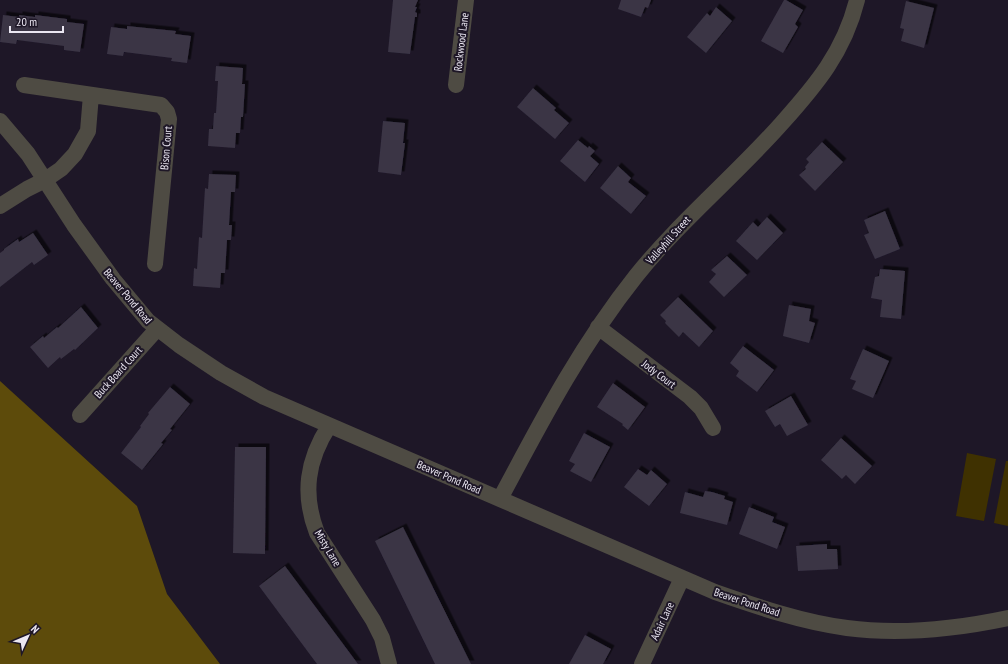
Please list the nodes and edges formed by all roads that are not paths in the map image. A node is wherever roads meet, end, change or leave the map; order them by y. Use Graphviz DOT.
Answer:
graph roads {
  1 [pos="466,0"];
  2 [pos="857,0"];
  3 [pos="456,85"];
  4 [pos="24,86"];
  5 [pos="91,95"];
  6 [pos="0,121"];
  7 [pos="45,180"];
  8 [pos="0,206"];
  9 [pos="155,264"];
  10 [pos="598,327"];
  11 [pos="157,329"];
  12 [pos="80,415"];
  13 [pos="329,426"];
  14 [pos="713,428"];
  15 [pos="500,499"];
  16 [pos="682,578"];
  17 [pos="1008,618"];
  18 [pos="389,664"];
  19 [pos="642,664"];
  1 -- 3 [label="street, Rockwood Lane"];
  2 -- 10 [label="street, Valleyhill Street"];
  4 -- 5 [label="street, Bison Court"];
  5 -- 7 [label="street"];
  5 -- 9 [label="street, Bison Court"];
  6 -- 7 [label="street, Beaver Pond Road"];
  7 -- 8 [label="street"];
  7 -- 11 [label="street, Beaver Pond Road"];
  10 -- 14 [label="street, Jody Court"];
  10 -- 15 [label="street, Valleyhill Street"];
  11 -- 12 [label="street, Buck Board Court"];
  11 -- 13 [label="street, Beaver Pond Road"];
  13 -- 15 [label="street, Beaver Pond Road"];
  13 -- 18 [label="street, Misty Lane"];
  15 -- 16 [label="street, Beaver Pond Road"];
  16 -- 17 [label="street, Beaver Pond Road"];
  16 -- 19 [label="street, Adair Lane"];
}
